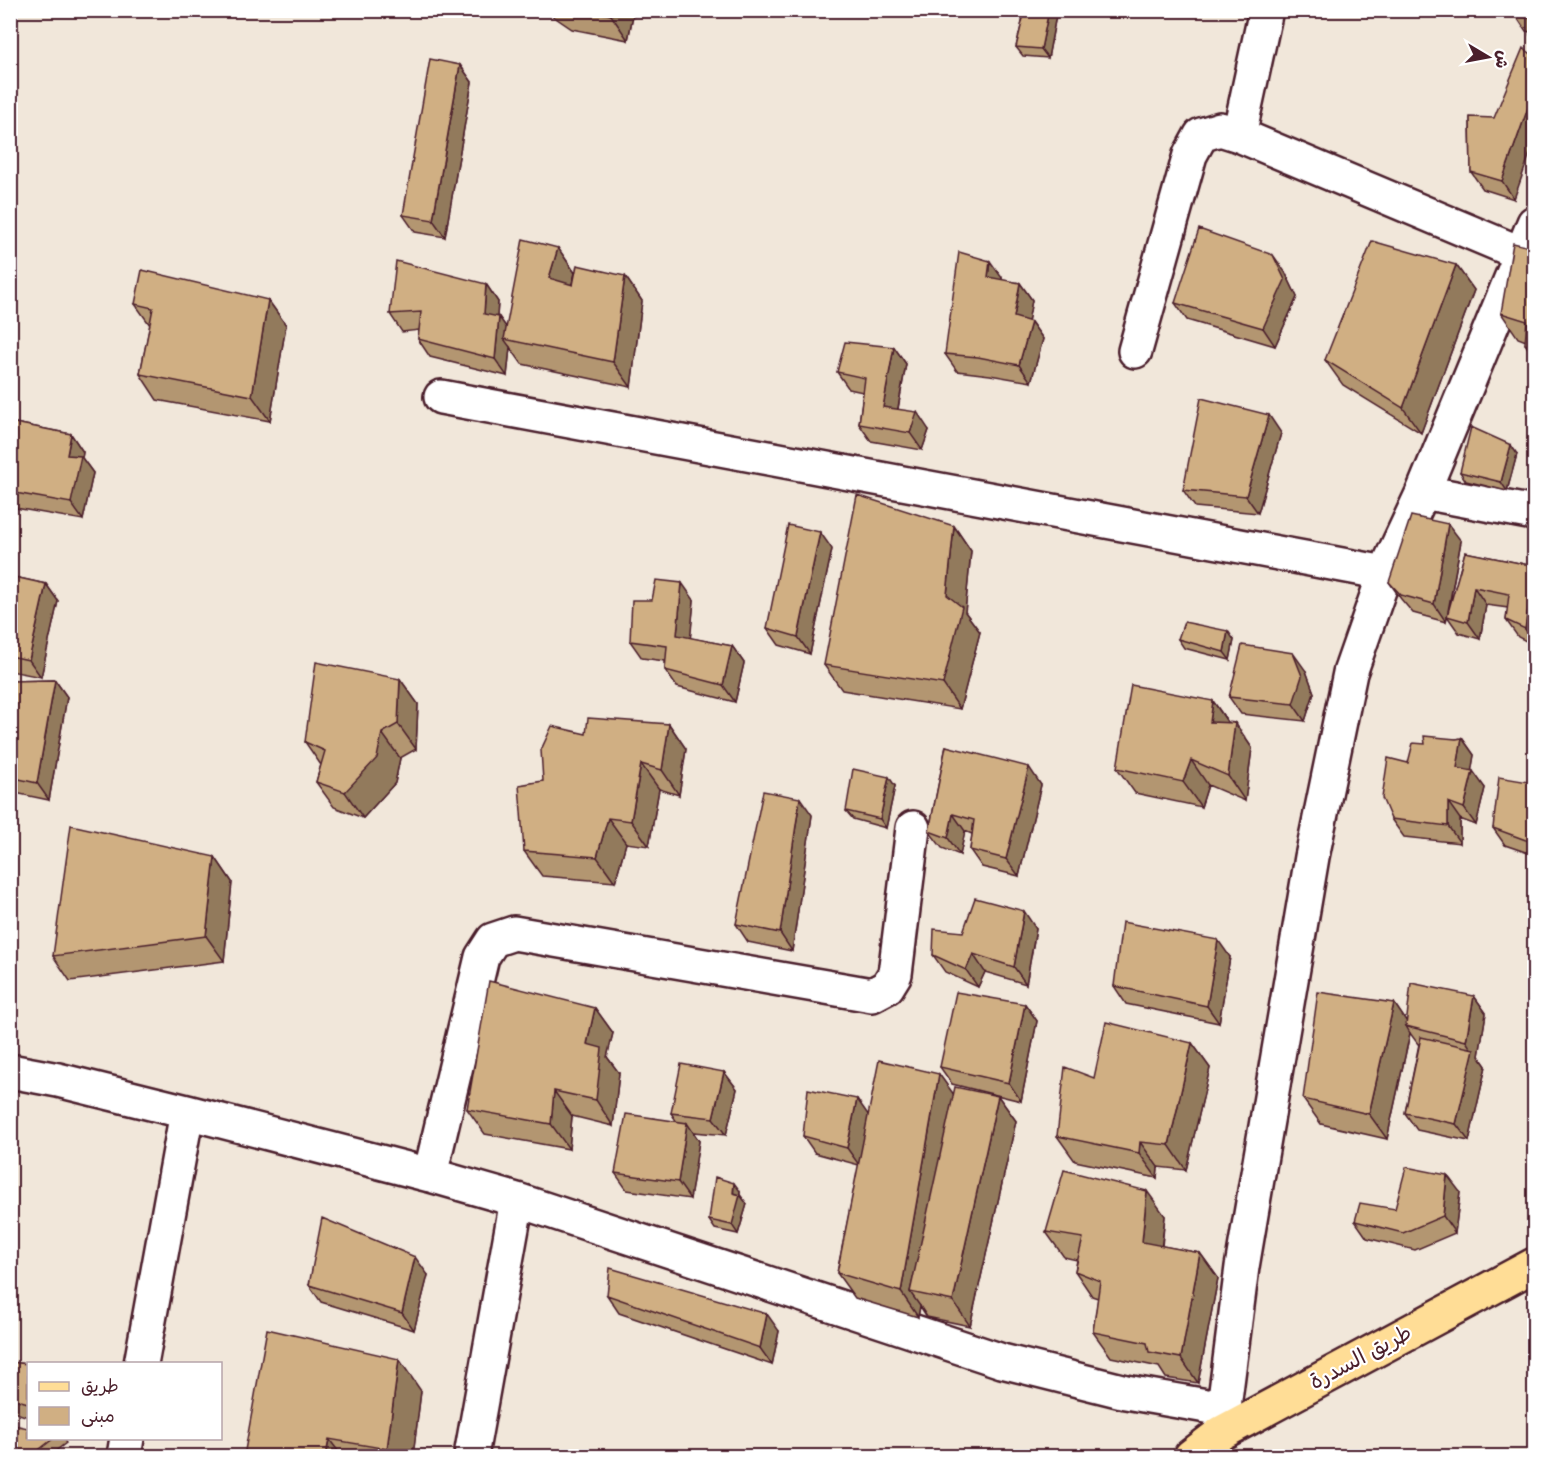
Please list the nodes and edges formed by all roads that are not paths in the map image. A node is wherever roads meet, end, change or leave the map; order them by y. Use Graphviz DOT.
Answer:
graph roads {
  1 [pos="1266,10"];
  2 [pos="1239,135"];
  3 [pos="1534,223"];
  4 [pos="1522,254"];
  5 [pos="1135,351"];
  6 [pos="441,397"];
  7 [pos="1423,492"];
  8 [pos="1534,513"];
  9 [pos="1385,573"];
  10 [pos="913,828"];
  11 [pos="10,1071"];
  12 [pos="187,1112"];
  13 [pos="430,1175"];
  14 [pos="517,1200"];
  15 [pos="1534,1265"];
  16 [pos="141,1362"];
  17 [pos="1222,1420"];
  18 [pos="127,1440"];
  19 [pos="124,1456"];
  20 [pos="471,1456"];
  21 [pos="1191,1456"];
  1 -- 2 [label="street"];
  2 -- 4 [label="street"];
  2 -- 5 [label="street"];
  3 -- 4 [label="street"];
  4 -- 7 [label="street"];
  6 -- 9 [label="street"];
  7 -- 8 [label="street"];
  7 -- 9 [label="street"];
  9 -- 17 [label="street"];
  10 -- 13 [label="street"];
  11 -- 12 [label="street"];
  12 -- 13 [label="street"];
  12 -- 16 [label="street"];
  13 -- 14 [label="street"];
  14 -- 17 [label="street"];
  14 -- 20 [label="street"];
  15 -- 17 [label="main road, طريق السدرة"];
  17 -- 21 [label="main road, طريق السدرة"];
  18 -- 19 [label="street"];
}
